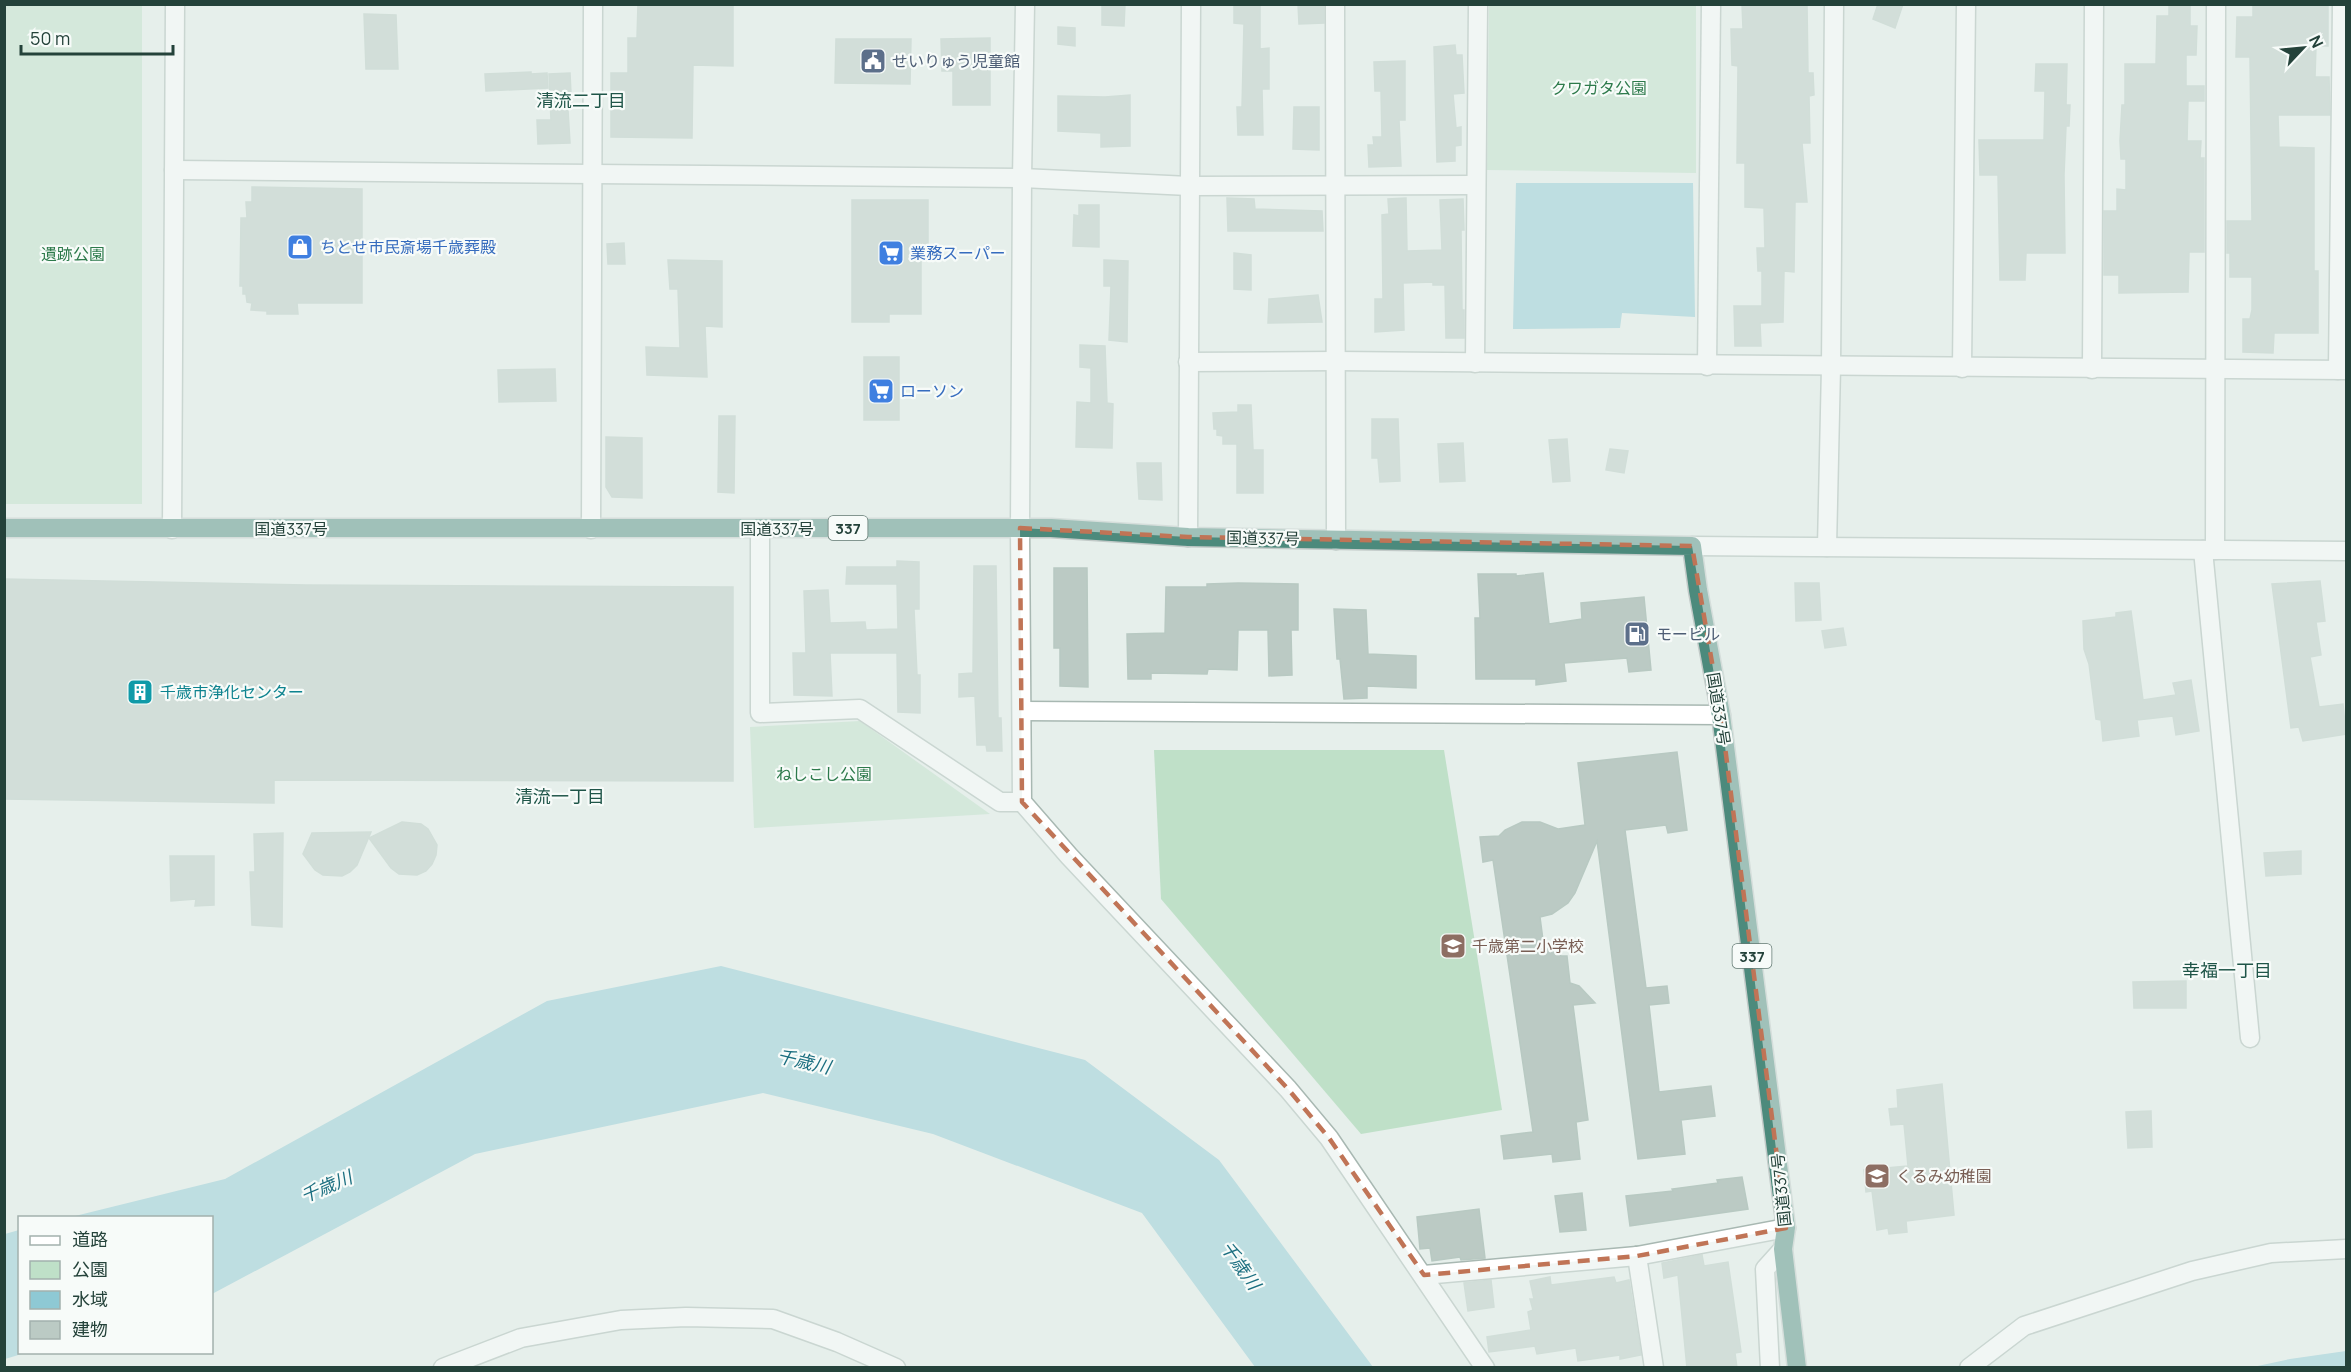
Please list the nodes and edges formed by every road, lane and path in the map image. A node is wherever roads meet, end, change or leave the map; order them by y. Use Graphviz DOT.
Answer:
graph roads {
  1 [pos="175,4"];
  2 [pos="593,4"];
  3 [pos="1025,4"];
  4 [pos="1191,4"];
  5 [pos="1335,4"];
  6 [pos="1478,4"];
  7 [pos="1711,4"];
  8 [pos="1833,4"];
  9 [pos="1966,4"];
  10 [pos="2094,4"];
  11 [pos="2216,4"];
  12 [pos="2342,4"];
  13 [pos="174,170"];
  14 [pos="591,174"];
  15 [pos="1022,178"];
  16 [pos="1475,185"];
  17 [pos="1189,186"];
  18 [pos="1335,186"];
  19 [pos="1335,361"];
  20 [pos="1188,362"];
  21 [pos="1475,363"];
  22 [pos="1707,366"];
  23 [pos="1831,367"];
  24 [pos="1962,368"];
  25 [pos="2092,369"];
  26 [pos="2214,369"];
  27 [pos="2342,370"];
  28 [pos="4,528"];
  29 [pos="1020,528"];
  30 [pos="172,529"];
  31 [pos="591,529"];
  32 [pos="760,529"];
  33 [pos="1188,537"];
  34 [pos="1335,540"];
  35 [pos="1692,546"];
  36 [pos="1827,547"];
  37 [pos="2209,550"];
  38 [pos="2346,551"];
  39 [pos="1022,711"];
  40 [pos="1721,715"];
  41 [pos="1022,802"];
  42 [pos="2250,1038"];
  43 [pos="1786,1228"];
  44 [pos="2346,1249"];
  45 [pos="1783,1250"];
  46 [pos="1637,1256"];
  47 [pos="1424,1275"];
  48 [pos="443,1368"];
  49 [pos="896,1368"];
  50 [pos="1485,1368"];
  51 [pos="1654,1368"];
  52 [pos="1770,1368"];
  53 [pos="1797,1368"];
  54 [pos="1968,1368"];
  1 -- 13 [label="street"];
  2 -- 14 [label="street"];
  3 -- 15 [label="street"];
  4 -- 17 [label="street"];
  5 -- 18 [label="street"];
  6 -- 16 [label="street"];
  7 -- 22 [label="street"];
  8 -- 23 [label="street"];
  9 -- 24 [label="street"];
  10 -- 25 [label="street"];
  11 -- 26 [label="street"];
  12 -- 27 [label="street"];
  13 -- 14 [label="street"];
  13 -- 30 [label="street"];
  14 -- 15 [label="street"];
  14 -- 31 [label="street"];
  15 -- 17 [label="street"];
  15 -- 29 [label="street"];
  16 -- 18 [label="street"];
  16 -- 21 [label="street"];
  17 -- 18 [label="street"];
  17 -- 20 [label="street"];
  18 -- 19 [label="street"];
  19 -- 20 [label="street"];
  19 -- 21 [label="street"];
  19 -- 34 [label="street"];
  20 -- 33 [label="street"];
  21 -- 22 [label="street"];
  22 -- 23 [label="street"];
  23 -- 24 [label="street"];
  23 -- 36 [label="street"];
  24 -- 25 [label="street"];
  25 -- 26 [label="street"];
  26 -- 27 [label="street"];
  26 -- 37 [label="street"];
  28 -- 30 [label="highway, 国道337号 / 337"];
  29 -- 32 [label="highway, 国道337号 / 337"];
  29 -- 33 [label="highway, 国道337号 / 337"];
  29 -- 39 [label="street"];
  30 -- 31 [label="highway, 国道337号 / 337"];
  31 -- 32 [label="highway, 国道337号 / 337"];
  32 -- 41 [label="street"];
  33 -- 34 [label="highway, 国道337号 / 337"];
  34 -- 35 [label="highway, 国道337号 / 337"];
  35 -- 36 [label="street"];
  35 -- 40 [label="highway, 国道337号 / 337"];
  36 -- 37 [label="street"];
  37 -- 38 [label="street"];
  37 -- 42 [label="street"];
  39 -- 40 [label="street"];
  39 -- 41 [label="street"];
  40 -- 43 [label="highway, 国道337号 / 337"];
  41 -- 47 [label="street"];
  43 -- 45 [label="highway, 国道337号 / 337"];
  43 -- 46 [label="street"];
  44 -- 54 [label="street"];
  45 -- 52 [label="street"];
  45 -- 53 [label="highway, 国道337号 / 337"];
  46 -- 47 [label="street"];
  46 -- 51 [label="street"];
  47 -- 50 [label="street"];
  48 -- 49 [label="street"];
}
